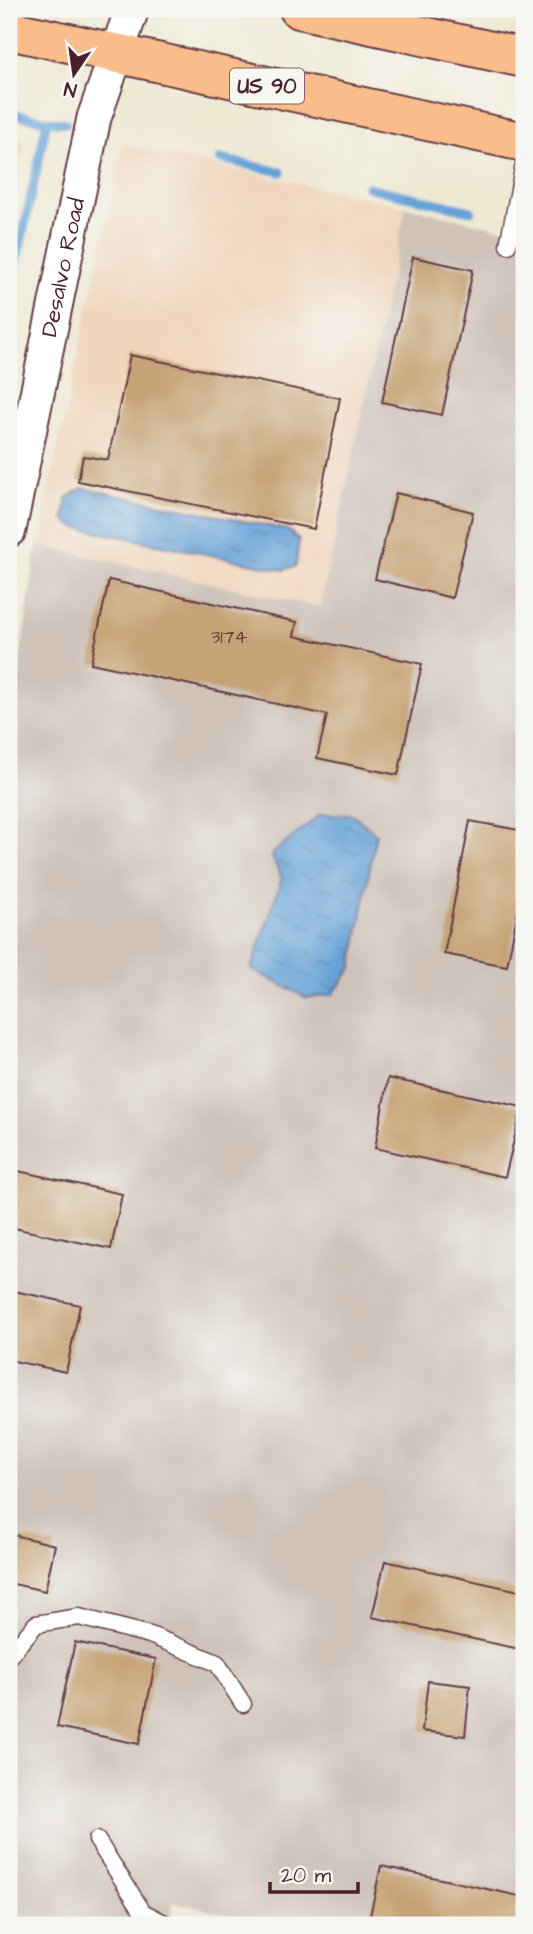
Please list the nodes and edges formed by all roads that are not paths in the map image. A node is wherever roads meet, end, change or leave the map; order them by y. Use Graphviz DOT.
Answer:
graph roads {
  1 [pos="132,9"];
  2 [pos="299,9"];
  3 [pos="9,30"];
  4 [pos="115,53"];
  5 [pos="524,58"];
  6 [pos="524,142"];
  7 [pos="524,164"];
  8 [pos="508,244"];
  9 [pos="9,530"];
  10 [pos="9,1656"];
  11 [pos="243,1704"];
  12 [pos="97,1840"];
  13 [pos="168,1925"];
  1 -- 4 [label="street, Desalvo Road"];
  2 -- 5 [label="highway"];
  3 -- 4 [label="highway, US 90"];
  4 -- 6 [label="highway, US 90"];
  4 -- 9 [label="street, Desalvo Road"];
  7 -- 8 [label="lane"];
  10 -- 11 [label="lane"];
  12 -- 13 [label="lane"];
}
